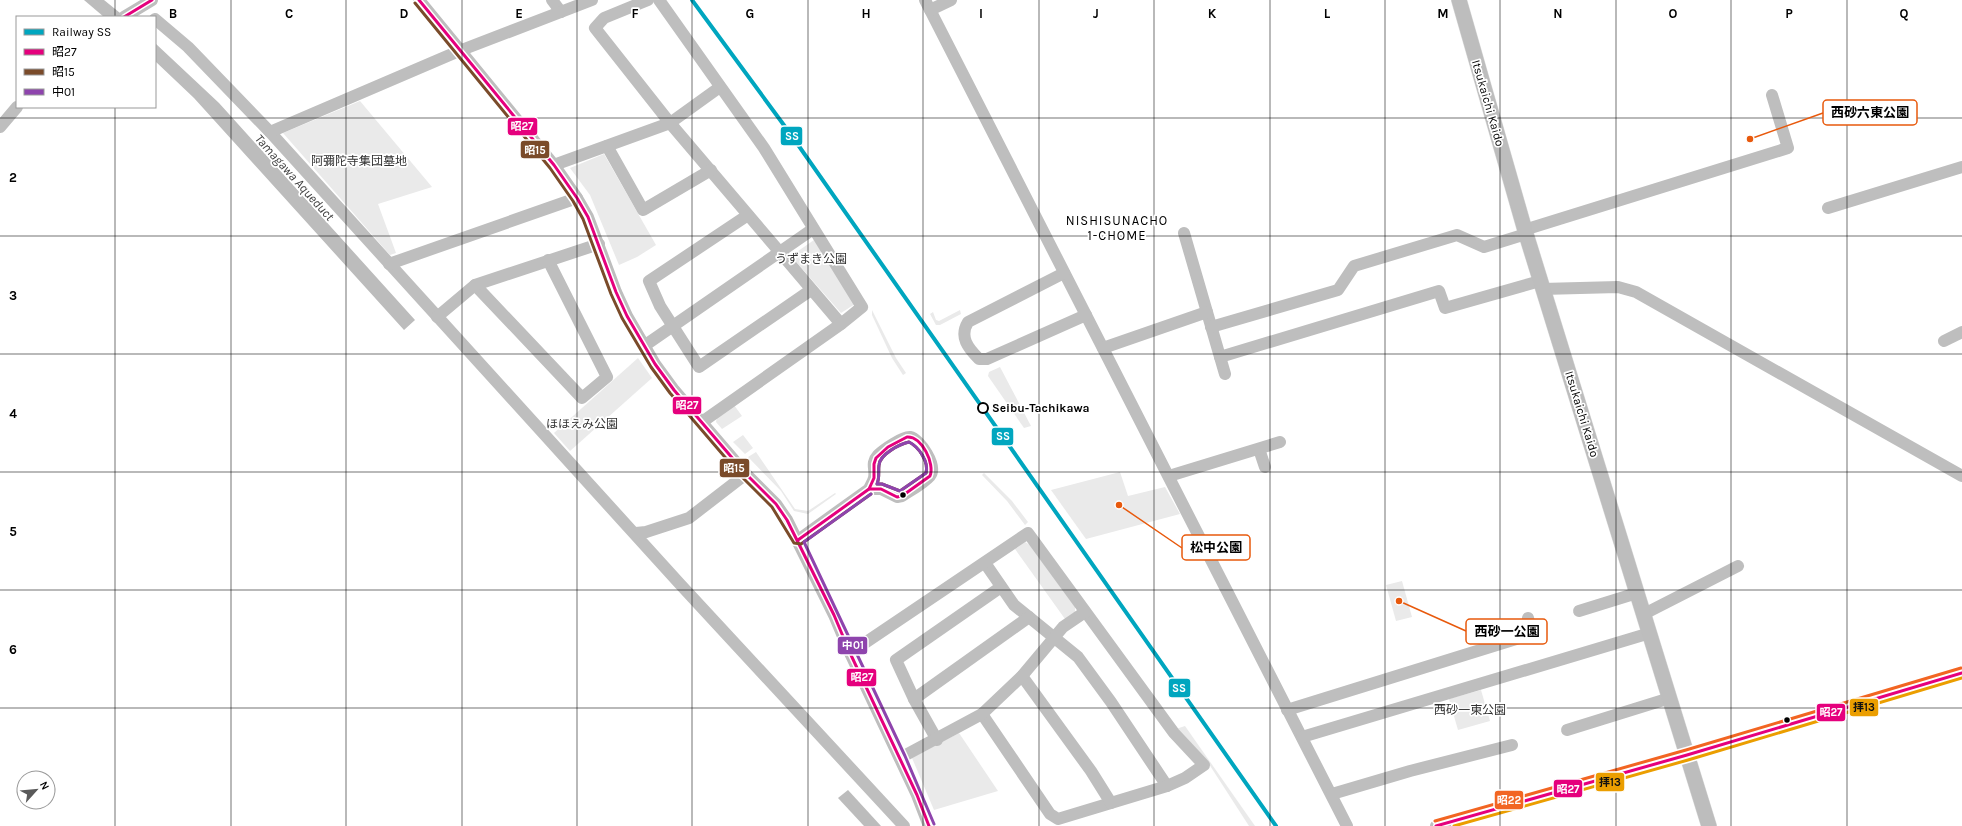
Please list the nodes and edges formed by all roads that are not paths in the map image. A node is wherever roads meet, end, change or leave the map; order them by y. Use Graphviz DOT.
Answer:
graph roads {
  1 [pos="152,0"];
  2 [pos="419,0"];
  3 [pos="552,0"];
  4 [pos="592,0"];
  5 [pos="648,0"];
  6 [pos="659,0"];
  7 [pos="951,0"];
  8 [pos="1459,0"];
  9 [pos="928,5"];
  10 [pos="132,9"];
  11 [pos="561,12"];
  12 [pos="149,16"];
  13 [pos="156,20"];
  14 [pos="459,51"];
  15 [pos="720,87"];
  16 [pos="1772,95"];
  17 [pos="16,108"];
  18 [pos="670,123"];
  19 [pos="0,126"];
  20 [pos="270,132"];
  21 [pos="607,146"];
  22 [pos="554,165"];
  23 [pos="1962,167"];
  24 [pos="711,170"];
  25 [pos="577,198"];
  26 [pos="1828,208"];
  27 [pos="748,215"];
  28 [pos="813,229"];
  29 [pos="1525,232"];
  30 [pos="1184,233"];
  31 [pos="599,244"];
  32 [pos="780,252"];
  33 [pos="548,260"];
  34 [pos="389,264"];
  35 [pos="1064,273"];
  36 [pos="475,285"];
  37 [pos="1541,285"];
  38 [pos="811,290"];
  39 [pos="1207,312"];
  40 [pos="1086,315"];
  41 [pos="437,317"];
  42 [pos="841,324"];
  43 [pos="673,327"];
  44 [pos="1211,327"];
  45 [pos="1962,332"];
  46 [pos="1944,341"];
  47 [pos="644,346"];
  48 [pos="1103,348"];
  49 [pos="1220,357"];
  50 [pos="1225,374"];
  51 [pos="702,422"];
  52 [pos="1280,442"];
  53 [pos="1259,449"];
  54 [pos="1265,467"];
  55 [pos="746,474"];
  56 [pos="1169,476"];
  57 [pos="1962,476"];
  58 [pos="871,484"];
  59 [pos="636,533"];
  60 [pos="798,540"];
  61 [pos="985,563"];
  62 [pos="1738,566"];
  63 [pos="1001,587"];
  64 [pos="1637,593"];
  65 [pos="1579,611"];
  66 [pos="1085,612"];
  67 [pos="1644,614"];
  68 [pos="1029,617"];
  69 [pos="1528,618"];
  70 [pos="1650,633"];
  71 [pos="1054,637"];
  72 [pos="850,653"];
  73 [pos="1962,673"];
  74 [pos="1022,676"];
  75 [pos="1670,698"];
  76 [pos="914,699"];
  77 [pos="1287,710"];
  78 [pos="982,714"];
  79 [pos="1567,730"];
  80 [pos="1302,737"];
  81 [pos="937,740"];
  82 [pos="1512,745"];
  83 [pos="1687,756"];
  84 [pos="900,758"];
  85 [pos="1167,786"];
  86 [pos="1332,794"];
  87 [pos="1111,803"];
  88 [pos="904,826"];
  89 [pos="929,826"];
  90 [pos="1347,826"];
  91 [pos="1436,826"];
  92 [pos="1709,826"];
  1 -- 10 [label="street"];
  2 -- 14 [label="street"];
  3 -- 11 [label="street"];
  4 -- 11 [label="street"];
  5 -- 18 [label="street"];
  6 -- 15 [label="street"];
  7 -- 9 [label="street"];
  8 -- 29 [label="main road, Itsukaichi Kaido"];
  9 -- 35 [label="street"];
  10 -- 12 [label="street"];
  11 -- 14 [label="street"];
  13 -- 20 [label="street"];
  14 -- 20 [label="street"];
  14 -- 22 [label="street"];
  15 -- 18 [label="street"];
  15 -- 28 [label="street"];
  16 -- 29 [label="street"];
  17 -- 19 [label="street"];
  18 -- 21 [label="street"];
  18 -- 24 [label="street"];
  20 -- 34 [label="street"];
  21 -- 22 [label="street"];
  21 -- 24 [label="street"];
  22 -- 25 [label="street"];
  23 -- 26 [label="street"];
  24 -- 27 [label="street"];
  25 -- 31 [label="street"];
  25 -- 34 [label="street"];
  27 -- 32 [label="street"];
  27 -- 43 [label="street"];
  28 -- 32 [label="street"];
  28 -- 42 [label="street"];
  29 -- 37 [label="main road, Itsukaichi Kaido"];
  29 -- 44 [label="street"];
  30 -- 39 [label="street"];
  31 -- 33 [label="street"];
  31 -- 47 [label="street"];
  32 -- 38 [label="street"];
  32 -- 43 [label="street"];
  33 -- 36 [label="street"];
  33 -- 36 [label="street"];
  34 -- 41 [label="street"];
  35 -- 40 [label="street"];
  35 -- 40 [label="street"];
  36 -- 41 [label="street"];
  37 -- 49 [label="street"];
  37 -- 57 [label="street"];
  37 -- 64 [label="main road, Itsukaichi Kaido"];
  38 -- 42 [label="street"];
  38 -- 43 [label="street"];
  39 -- 44 [label="street"];
  39 -- 48 [label="street"];
  40 -- 48 [label="street"];
  41 -- 59 [label="street"];
  42 -- 51 [label="street"];
  43 -- 47 [label="street"];
  44 -- 49 [label="street"];
  45 -- 46 [label="street"];
  47 -- 51 [label="street"];
  48 -- 56 [label="street"];
  49 -- 50 [label="street"];
  51 -- 55 [label="street"];
  52 -- 53 [label="street"];
  53 -- 54 [label="street"];
  53 -- 56 [label="street"];
  55 -- 59 [label="street"];
  55 -- 60 [label="street"];
  56 -- 77 [label="street"];
  58 -- 58 [label="street"];
  58 -- 60 [label="street"];
  59 -- 88 [label="street"];
  60 -- 72 [label="street"];
  61 -- 63 [label="street"];
  61 -- 66 [label="street"];
  61 -- 72 [label="street"];
  62 -- 67 [label="street"];
  63 -- 68 [label="street"];
  63 -- 76 [label="street"];
  64 -- 65 [label="street"];
  64 -- 67 [label="main road, Itsukaichi Kaido"];
  66 -- 71 [label="street"];
  66 -- 85 [label="street"];
  67 -- 70 [label="main road, Itsukaichi Kaido"];
  68 -- 71 [label="street"];
  68 -- 76 [label="street"];
  69 -- 77 [label="street"];
  70 -- 75 [label="main road, Itsukaichi Kaido"];
  70 -- 80 [label="street"];
  71 -- 74 [label="street"];
  71 -- 85 [label="street"];
  72 -- 84 [label="street"];
  73 -- 83 [label="street"];
  74 -- 78 [label="street"];
  74 -- 87 [label="street"];
  75 -- 79 [label="street"];
  75 -- 83 [label="main road, Itsukaichi Kaido"];
  76 -- 81 [label="street"];
  77 -- 80 [label="street"];
  78 -- 81 [label="street"];
  78 -- 87 [label="street"];
  80 -- 86 [label="street"];
  81 -- 84 [label="street"];
  82 -- 86 [label="street"];
  83 -- 91 [label="street"];
  83 -- 92 [label="main road, Itsukaichi Kaido"];
  84 -- 89 [label="street"];
  85 -- 87 [label="street"];
  86 -- 90 [label="street"];
}
